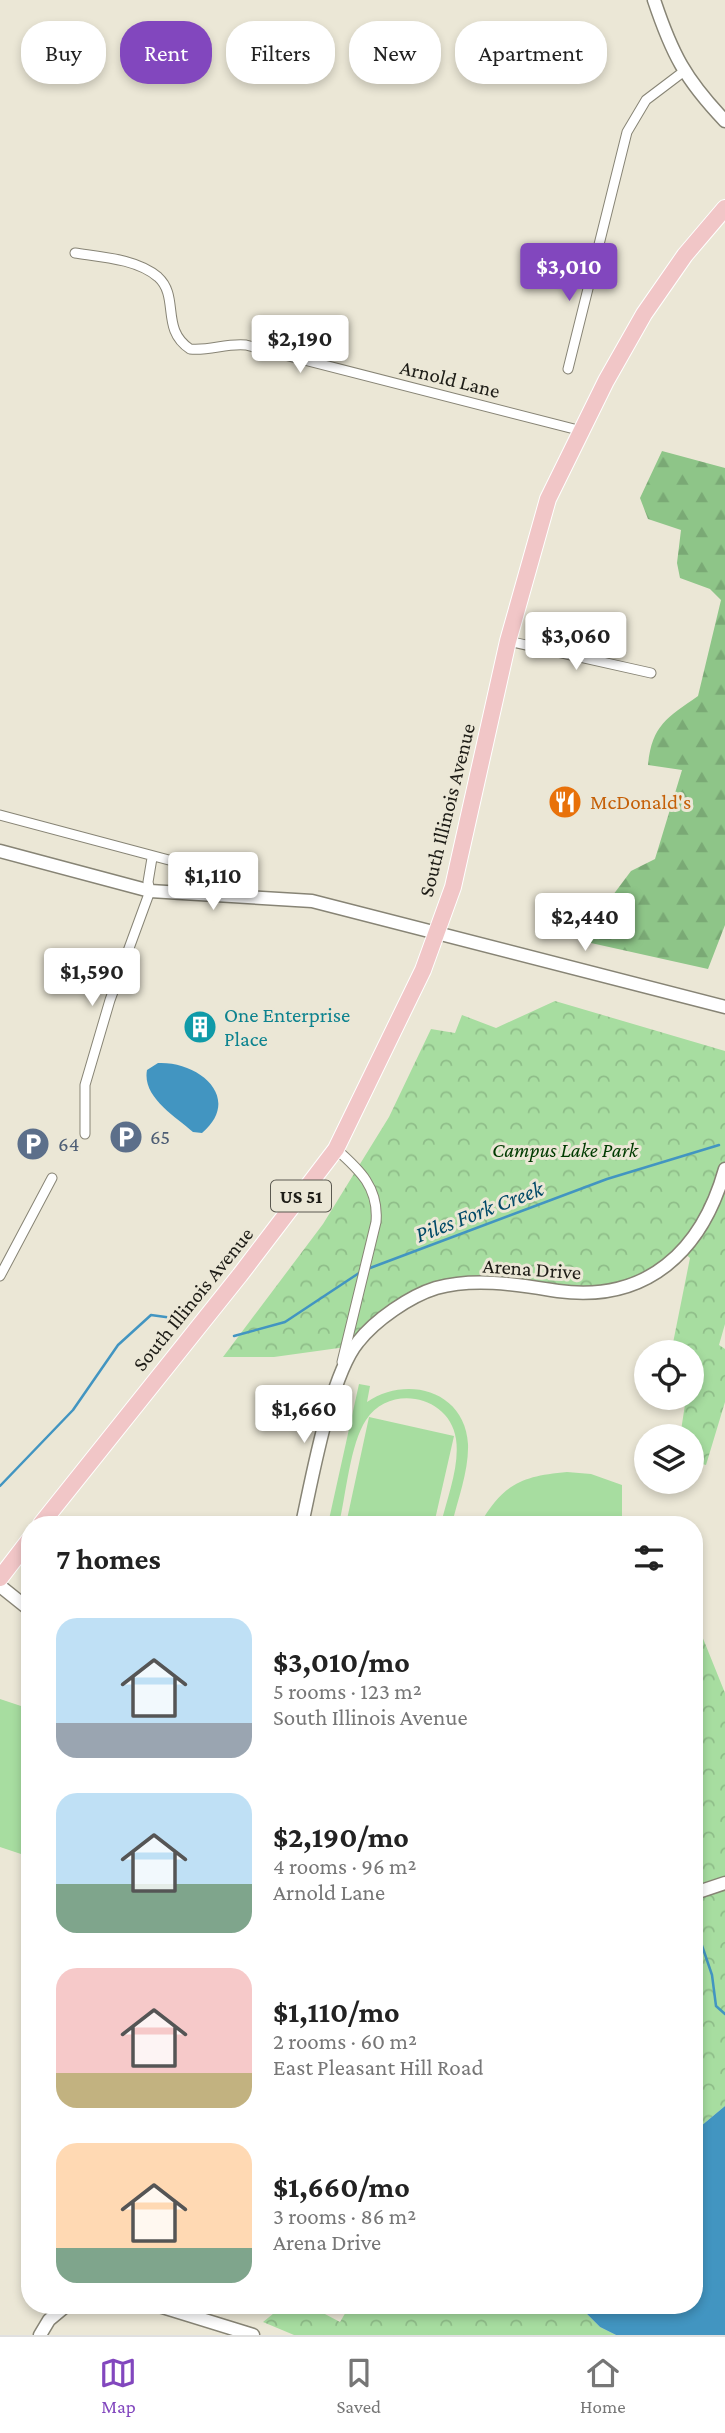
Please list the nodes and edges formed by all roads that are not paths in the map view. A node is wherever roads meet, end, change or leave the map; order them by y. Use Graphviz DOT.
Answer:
graph roads {
  1 [pos="654,0"];
  2 [pos="683,72"];
  3 [pos="725,121"];
  4 [pos="725,208"];
  5 [pos="75,253"];
  6 [pos="568,369"];
  7 [pos="582,431"];
  8 [pos="508,641"];
  9 [pos="651,673"];
  10 [pos="0,816"];
  11 [pos="0,851"];
  12 [pos="152,858"];
  13 [pos="214,872"];
  14 [pos="150,891"];
  15 [pos="436,932"];
  16 [pos="725,1007"];
  17 [pos="85,1133"];
  18 [pos="336,1149"];
  19 [pos="725,1169"];
  20 [pos="52,1178"];
  21 [pos="0,1276"];
  22 [pos="339,1374"];
  23 [pos="47,1516"];
  24 [pos="304,1516"];
  25 [pos="21,1551"];
  26 [pos="0,1578"];
  27 [pos="0,1586"];
  28 [pos="21,1603"];
  29 [pos="725,1883"];
  30 [pos="703,1890"];
  31 [pos="56,2314"];
  32 [pos="202,2314"];
  33 [pos="40,2335"];
  34 [pos="253,2335"];
  1 -- 2 [label="street"];
  2 -- 3 [label="street"];
  2 -- 6 [label="street"];
  4 -- 7 [label="highway, South Illinois Avenue / US 51"];
  5 -- 7 [label="street, Arnold Lane"];
  7 -- 8 [label="highway, South Illinois Avenue / US 51"];
  8 -- 9 [label="street"];
  8 -- 15 [label="highway, South Illinois Avenue / US 51"];
  10 -- 12 [label="street"];
  11 -- 14 [label="street"];
  12 -- 13 [label="street"];
  12 -- 14 [label="street"];
  14 -- 15 [label="street"];
  14 -- 17 [label="street"];
  15 -- 16 [label="street"];
  15 -- 18 [label="highway, South Illinois Avenue / US 51"];
  18 -- 22 [label="street"];
  18 -- 23 [label="highway, South Illinois Avenue / US 51"];
  19 -- 22 [label="street, Arena Drive"];
  20 -- 21 [label="street"];
  22 -- 24 [label="street, Arena Drive"];
  25 -- 26 [label="highway"];
  27 -- 28 [label="street"];
  29 -- 30 [label="street"];
  31 -- 33 [label="street"];
  32 -- 34 [label="street"];
}
